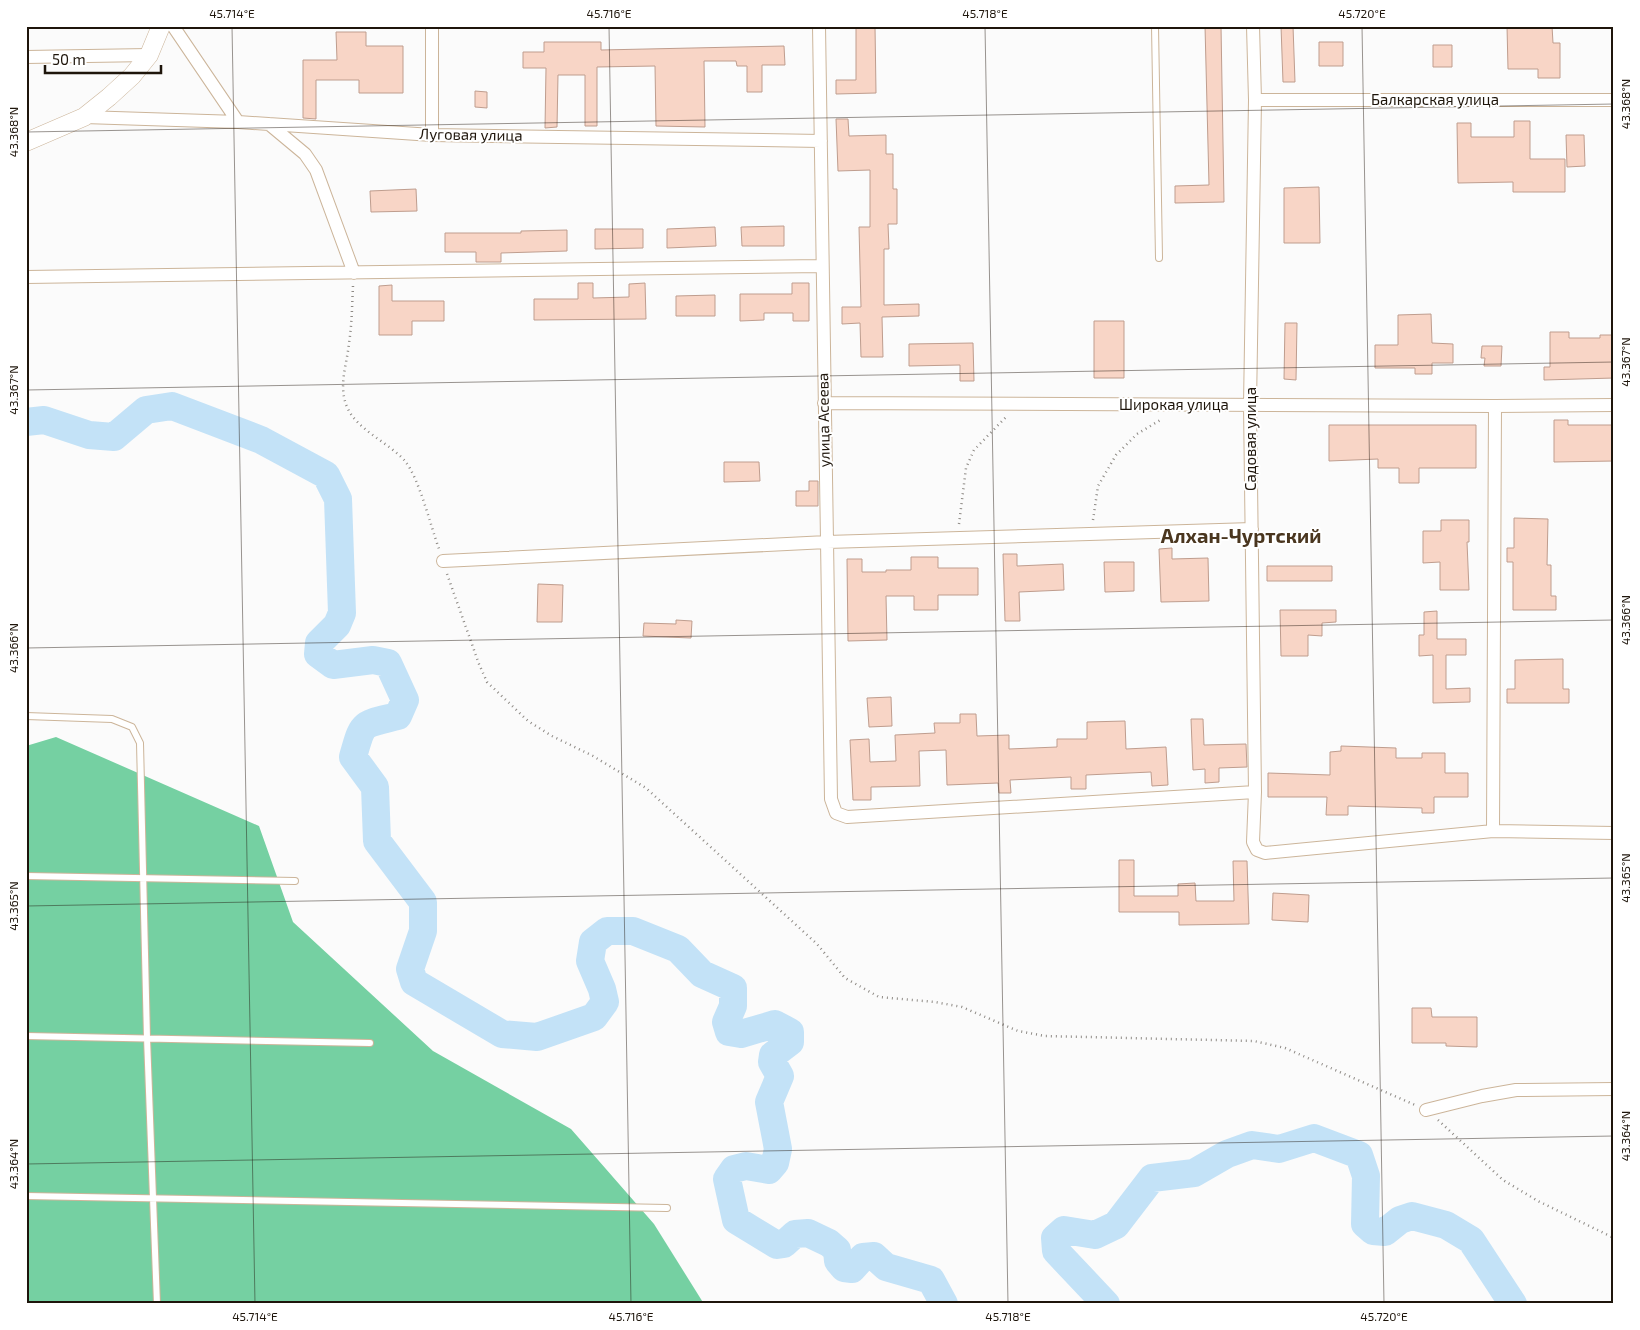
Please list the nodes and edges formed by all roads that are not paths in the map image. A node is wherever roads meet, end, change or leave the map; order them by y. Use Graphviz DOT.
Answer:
graph roads {
  1 [pos="161,26"];
  2 [pos="173,26"];
  3 [pos="432,26"];
  4 [pos="819,26"];
  5 [pos="1155,26"];
  6 [pos="1253,26"];
  7 [pos="149,55"];
  8 [pos="26,57"];
  9 [pos="1255,100"];
  10 [pos="1614,100"];
  11 [pos="84,116"];
  12 [pos="238,122"];
  13 [pos="269,124"];
  14 [pos="432,135"];
  15 [pos="821,141"];
  16 [pos="26,142"];
  17 [pos="1159,258"];
  18 [pos="822,266"];
  19 [pos="354,273"];
  20 [pos="29,274"];
  21 [pos="824,403"];
  22 [pos="1250,405"];
  23 [pos="1614,405"];
  24 [pos="1494,406"];
  25 [pos="1252,529"];
  26 [pos="826,542"];
  27 [pos="443,561"];
  28 [pos="26,716"];
  29 [pos="1255,792"];
  30 [pos="1492,831"];
  31 [pos="1614,833"];
  32 [pos="26,876"];
  33 [pos="142,878"];
  34 [pos="295,881"];
  35 [pos="26,1036"];
  36 [pos="147,1038"];
  37 [pos="370,1043"];
  38 [pos="1614,1089"];
  39 [pos="1426,1110"];
  40 [pos="26,1196"];
  41 [pos="154,1198"];
  42 [pos="667,1208"];
  43 [pos="157,1304"];
  1 -- 7 [label="street"];
  2 -- 12 [label="street"];
  3 -- 14 [label="street"];
  4 -- 15 [label="street, улица Асеева"];
  5 -- 17 [label="lane"];
  6 -- 9 [label="street, Садовая улица"];
  7 -- 8 [label="street"];
  7 -- 11 [label="street"];
  9 -- 10 [label="street, Балкарская улица"];
  9 -- 22 [label="street, Садовая улица"];
  11 -- 12 [label="street, Луговая улица"];
  11 -- 16 [label="street"];
  12 -- 13 [label="street, Луговая улица"];
  13 -- 14 [label="street, Луговая улица"];
  13 -- 19 [label="street"];
  14 -- 15 [label="street, Луговая улица"];
  15 -- 18 [label="street, улица Асеева"];
  18 -- 19 [label="street"];
  18 -- 21 [label="street, улица Асеева"];
  19 -- 20 [label="street"];
  21 -- 22 [label="street, Широкая улица"];
  21 -- 26 [label="street, улица Асеева"];
  22 -- 24 [label="street, Широкая улица"];
  22 -- 25 [label="street, Садовая улица"];
  23 -- 24 [label="street, Широкая улица"];
  24 -- 30 [label="street"];
  25 -- 26 [label="street"];
  25 -- 29 [label="street, Садовая улица"];
  26 -- 27 [label="street"];
  26 -- 29 [label="street, улица Асеева"];
  28 -- 33 [label="lane"];
  29 -- 30 [label="street, Садовая улица"];
  30 -- 31 [label="street"];
  32 -- 33 [label="lane"];
  33 -- 34 [label="lane"];
  33 -- 36 [label="lane"];
  35 -- 36 [label="lane"];
  36 -- 37 [label="lane"];
  36 -- 41 [label="lane"];
  38 -- 39 [label="street"];
  40 -- 41 [label="lane"];
  41 -- 42 [label="lane"];
  41 -- 43 [label="lane"];
}
